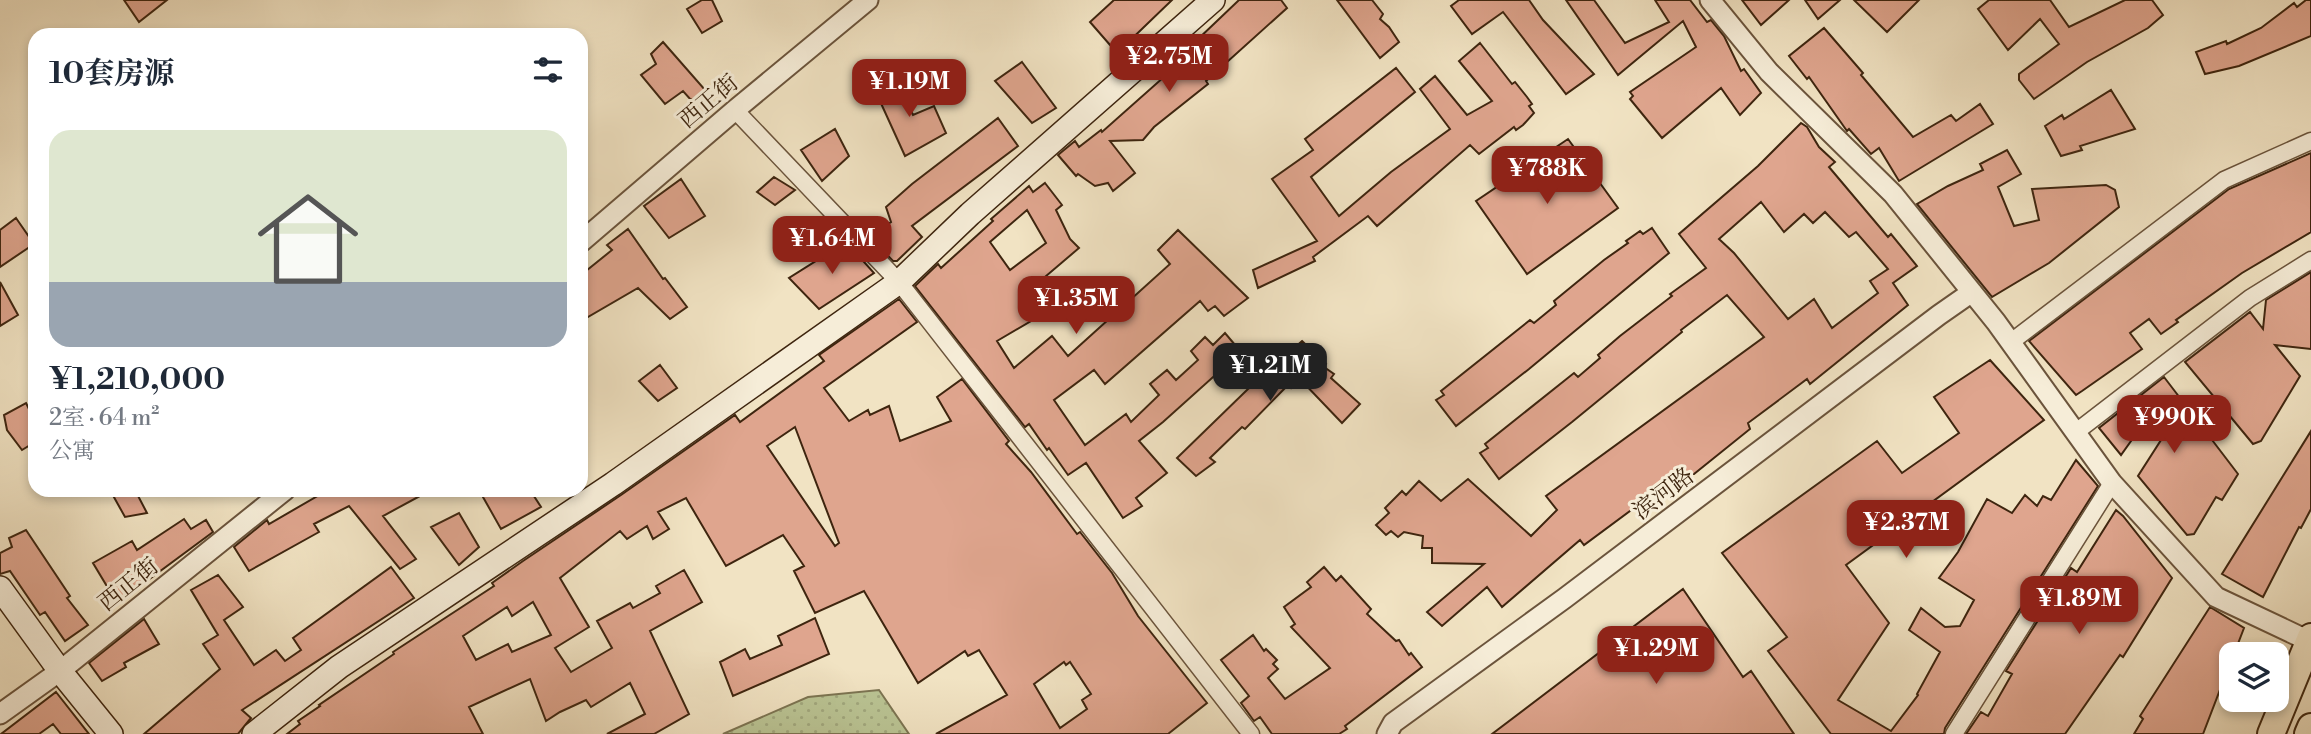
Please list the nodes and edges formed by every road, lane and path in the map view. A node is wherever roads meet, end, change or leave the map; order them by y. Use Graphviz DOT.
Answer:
graph roads {
  1 [pos="868,0"];
  2 [pos="1213,0"];
  3 [pos="1710,0"];
  4 [pos="735,110"];
  5 [pos="2311,141"];
  6 [pos="588,236"];
  7 [pos="2311,260"];
  8 [pos="899,282"];
  9 [pos="1972,292"];
  10 [pos="2011,342"];
  11 [pos="2077,432"];
  12 [pos="2112,483"];
  13 [pos="276,497"];
  14 [pos="0,588"];
  15 [pos="2310,639"];
  16 [pos="60,671"];
  17 [pos="0,714"];
  18 [pos="2311,727"];
  19 [pos="111,734"];
  20 [pos="254,734"];
  21 [pos="1251,734"];
  22 [pos="1387,734"];
  23 [pos="1954,734"];
  24 [pos="2271,734"];
  25 [pos="2308,734"];
  1 -- 4 [label="street, 西正街"];
  2 -- 8 [label="main road"];
  3 -- 9 [label="street"];
  4 -- 6 [label="street, 西正街"];
  4 -- 8 [label="street"];
  5 -- 10 [label="street"];
  7 -- 11 [label="street"];
  8 -- 20 [label="main road"];
  8 -- 21 [label="street"];
  9 -- 10 [label="street"];
  9 -- 22 [label="street, 滨河路"];
  10 -- 11 [label="street"];
  11 -- 12 [label="street"];
  12 -- 15 [label="street"];
  12 -- 23 [label="street"];
  13 -- 16 [label="street, 西正街"];
  14 -- 16 [label="main road"];
  15 -- 24 [label="highway"];
  16 -- 17 [label="street, 西正街"];
  16 -- 19 [label="main road"];
  18 -- 25 [label="highway"];
}
